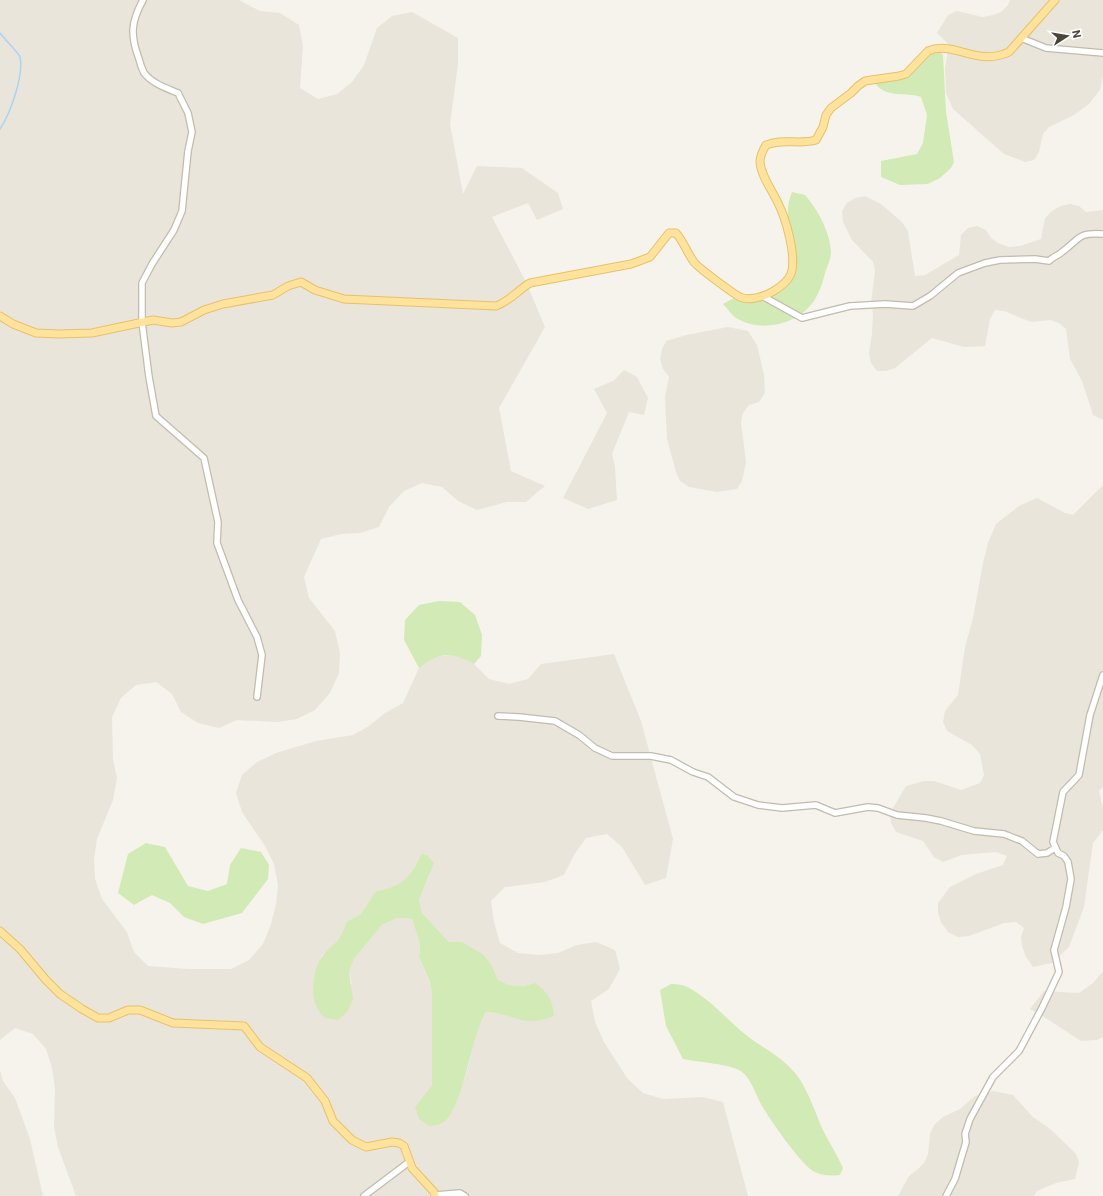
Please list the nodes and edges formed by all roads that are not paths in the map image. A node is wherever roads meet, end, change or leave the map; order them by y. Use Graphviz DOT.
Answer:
graph roads {
  1 [pos="143,0"];
  2 [pos="1056,0"];
  3 [pos="1022,38"];
  4 [pos="1103,53"];
  5 [pos="1103,234"];
  6 [pos="764,296"];
  7 [pos="0,316"];
  8 [pos="142,322"];
  9 [pos="1103,675"];
  10 [pos="257,697"];
  11 [pos="498,716"];
  12 [pos="1055,848"];
  13 [pos="0,931"];
  14 [pos="408,1162"];
  15 [pos="364,1196"];
  16 [pos="435,1196"];
  17 [pos="465,1196"];
  18 [pos="946,1196"];
  1 -- 8 [label="street"];
  2 -- 3 [label="main road"];
  3 -- 4 [label="street"];
  3 -- 6 [label="main road"];
  5 -- 6 [label="street"];
  6 -- 8 [label="main road"];
  7 -- 8 [label="main road"];
  8 -- 10 [label="street"];
  9 -- 12 [label="street"];
  11 -- 12 [label="street"];
  12 -- 18 [label="street"];
  13 -- 14 [label="main road"];
  14 -- 15 [label="street"];
  14 -- 16 [label="main road"];
  16 -- 17 [label="street"];
}
